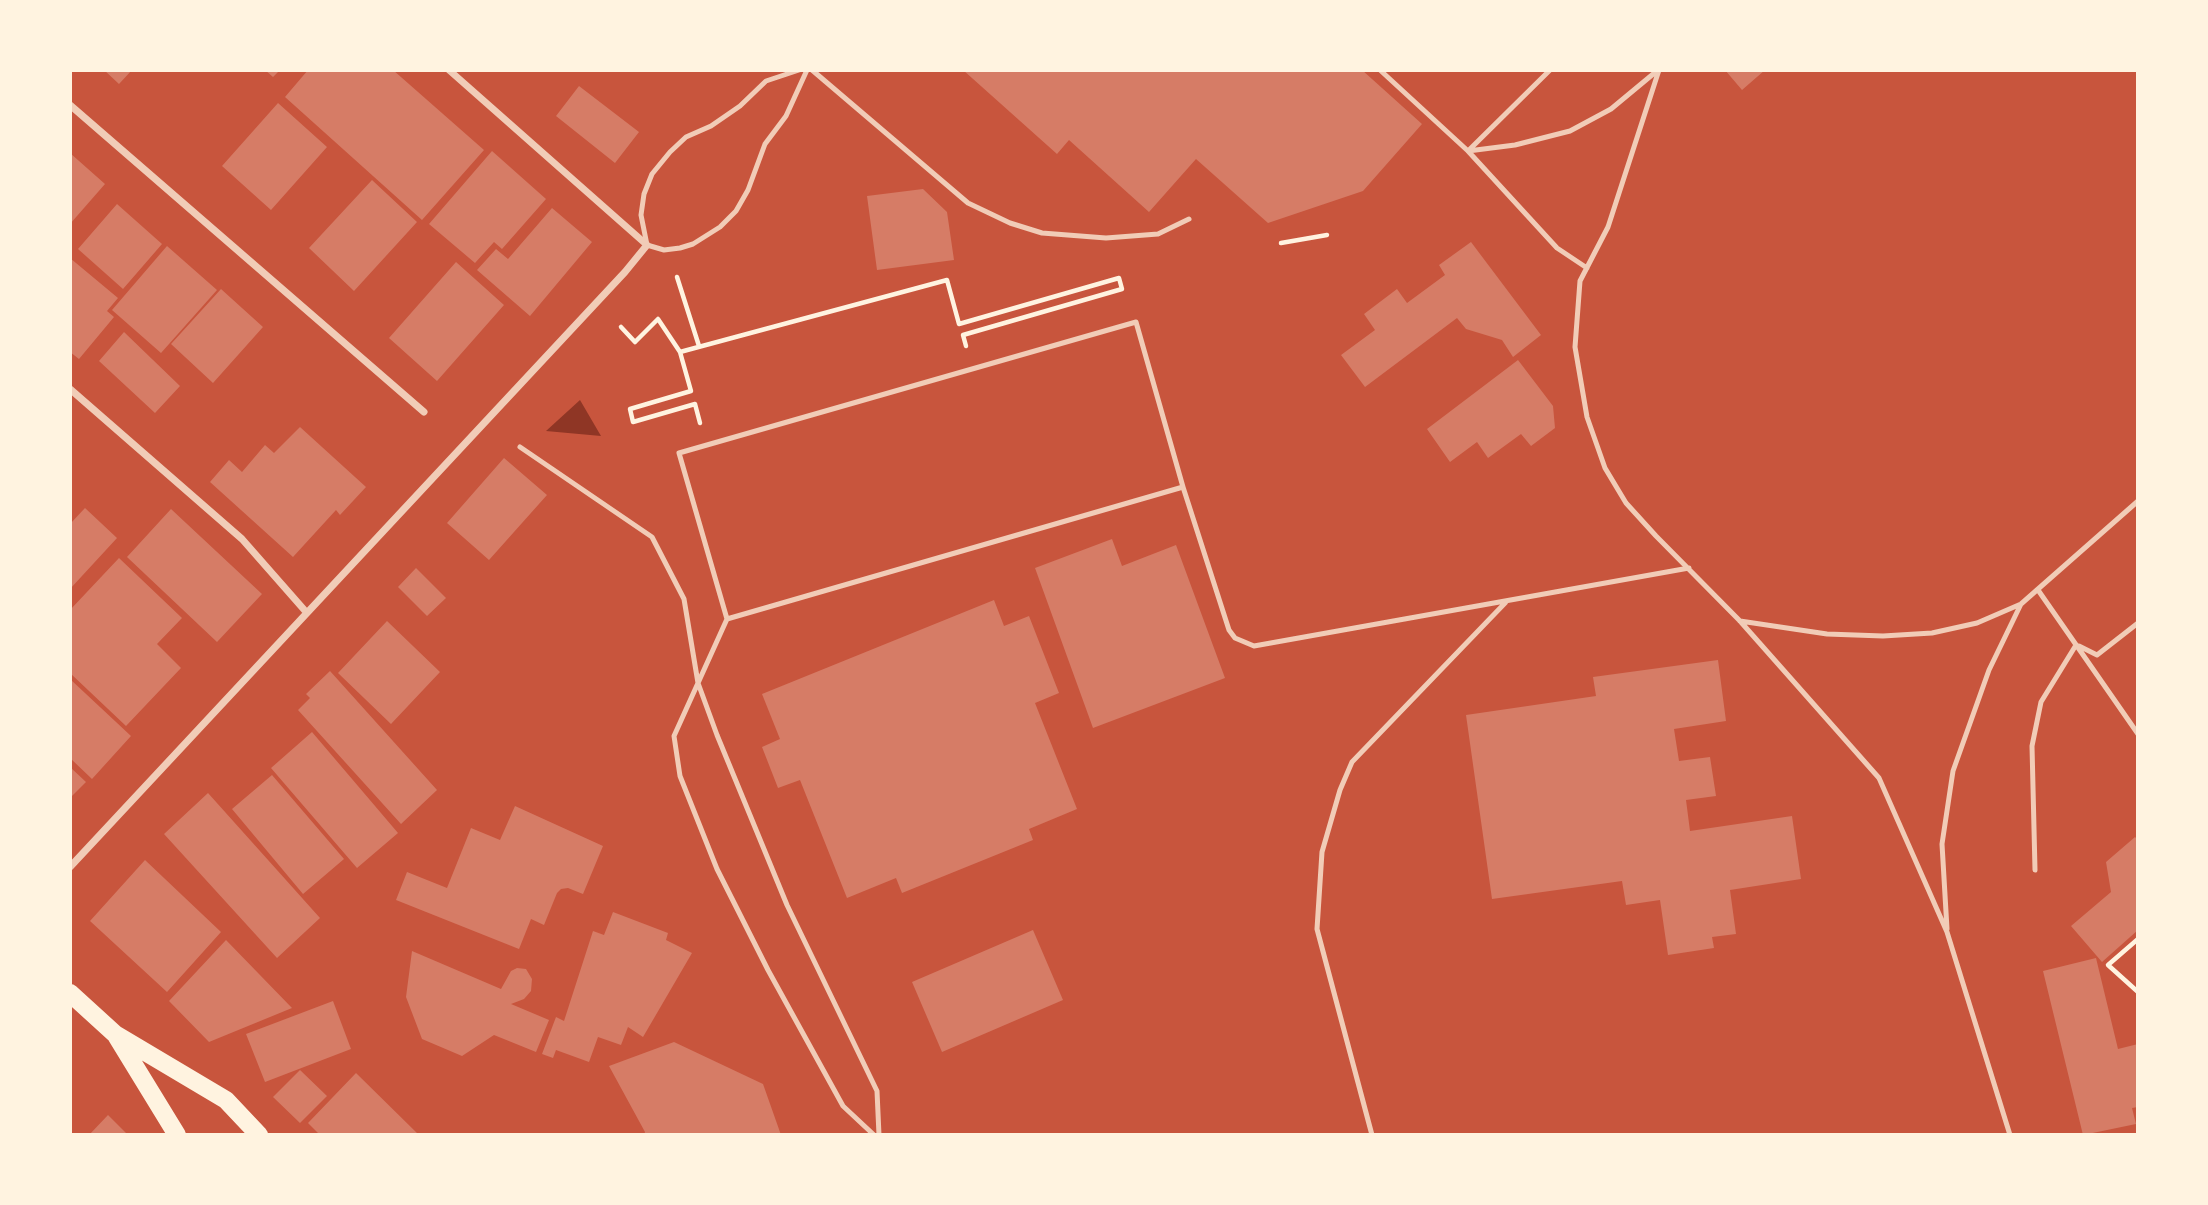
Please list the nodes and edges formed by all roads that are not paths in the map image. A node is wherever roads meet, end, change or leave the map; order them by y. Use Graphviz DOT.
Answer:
graph roads {
  1 [pos="449,70"];
  2 [pos="799,70"];
  3 [pos="809,70"];
  4 [pos="1380,70"];
  5 [pos="1550,70"];
  6 [pos="1658,70"];
  7 [pos="70,105"];
  8 [pos="1468,151"];
  9 [pos="1188,219"];
  10 [pos="647,245"];
  11 [pos="1587,268"];
  12 [pos="70,388"];
  13 [pos="424,412"];
  14 [pos="520,447"];
  15 [pos="1183,487"];
  16 [pos="2138,501"];
  17 [pos="1689,568"];
  18 [pos="2038,590"];
  19 [pos="1506,602"];
  20 [pos="2021,604"];
  21 [pos="307,613"];
  22 [pos="727,619"];
  23 [pos="1740,621"];
  24 [pos="2138,623"];
  25 [pos="2076,645"];
  26 [pos="698,683"];
  27 [pos="2138,734"];
  28 [pos="70,867"];
  29 [pos="2035,870"];
  30 [pos="1947,932"];
  31 [pos="70,993"];
  32 [pos="115,1034"];
  33 [pos="177,1135"];
  34 [pos="259,1135"];
  35 [pos="876,1135"];
  36 [pos="1372,1135"];
  37 [pos="2010,1135"];
  1 -- 10 [label="street"];
  2 -- 10 [label="lane"];
  3 -- 9 [label="lane"];
  3 -- 10 [label="lane"];
  4 -- 8 [label="lane"];
  5 -- 8 [label="lane"];
  6 -- 8 [label="lane"];
  6 -- 11 [label="lane"];
  7 -- 13 [label="street"];
  8 -- 11 [label="lane"];
  10 -- 21 [label="street"];
  11 -- 17 [label="lane"];
  12 -- 21 [label="street"];
  14 -- 26 [label="lane"];
  15 -- 19 [label="lane"];
  15 -- 22 [label="lane"];
  15 -- 22 [label="lane"];
  16 -- 18 [label="lane"];
  17 -- 19 [label="lane"];
  17 -- 23 [label="lane"];
  18 -- 20 [label="lane"];
  18 -- 25 [label="lane"];
  19 -- 36 [label="lane"];
  20 -- 23 [label="lane"];
  20 -- 30 [label="lane"];
  21 -- 28 [label="street"];
  22 -- 26 [label="lane"];
  23 -- 30 [label="lane"];
  24 -- 25 [label="lane"];
  25 -- 27 [label="lane"];
  25 -- 29 [label="lane"];
  26 -- 35 [label="lane"];
  26 -- 35 [label="lane"];
  30 -- 37 [label="lane"];
  31 -- 32 [label="main road"];
  32 -- 33 [label="main road"];
  32 -- 34 [label="main road"];
}
